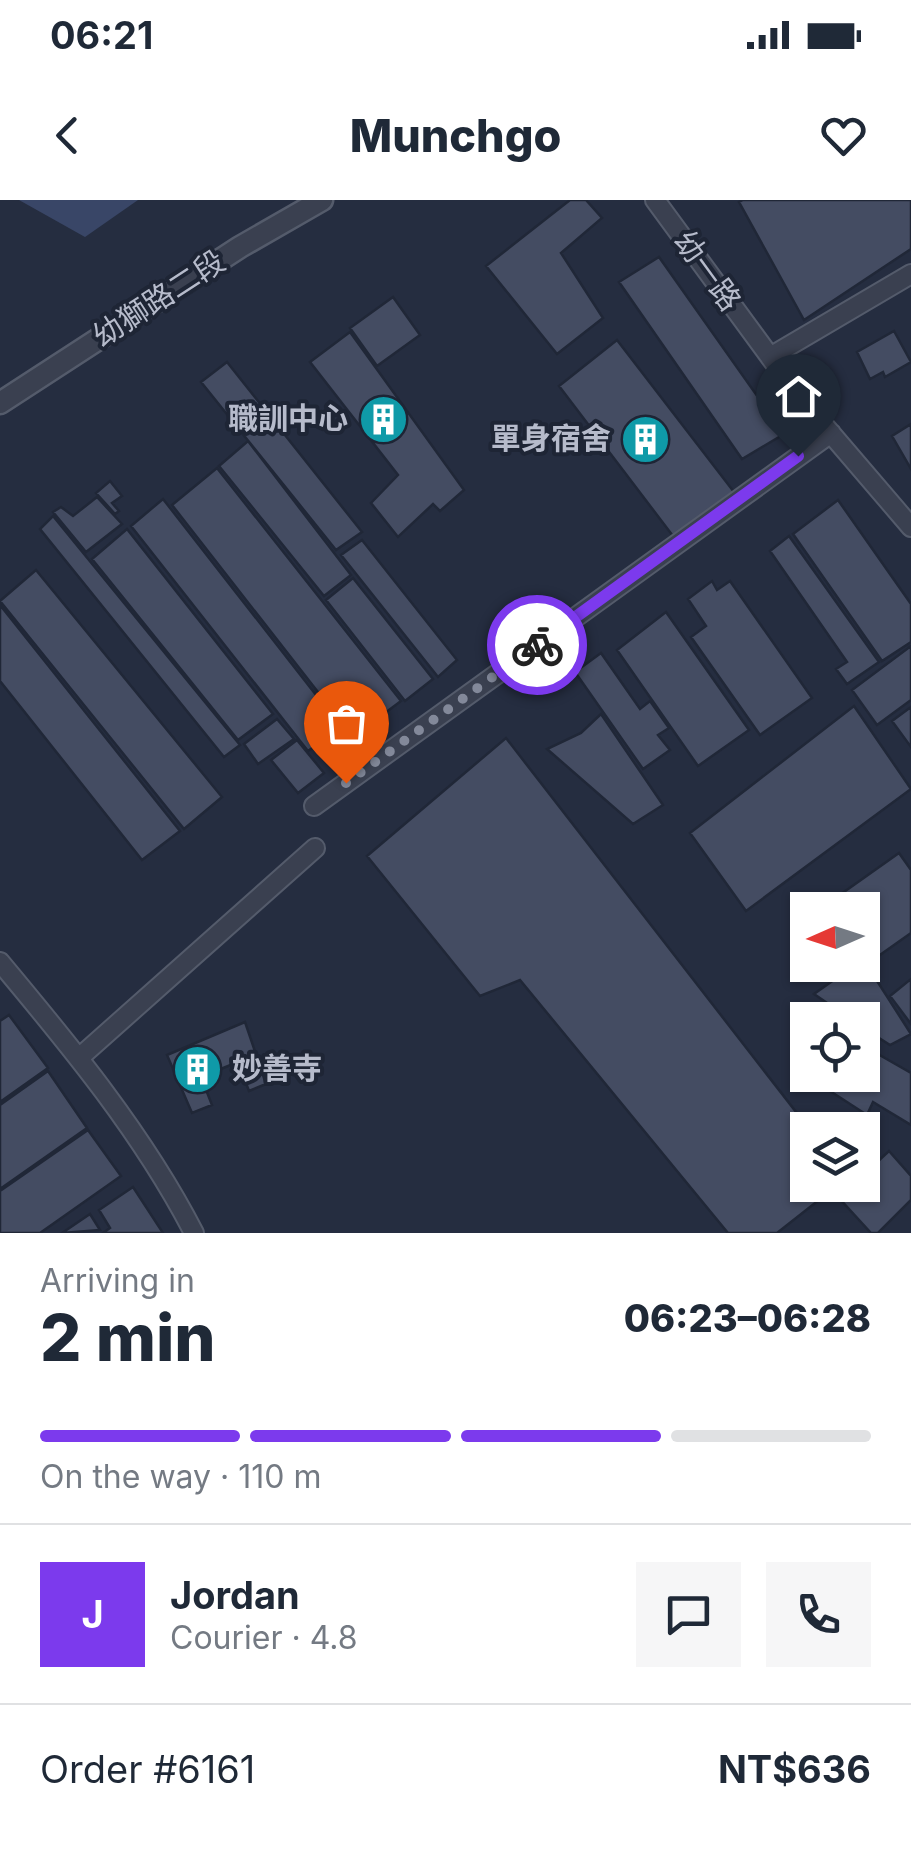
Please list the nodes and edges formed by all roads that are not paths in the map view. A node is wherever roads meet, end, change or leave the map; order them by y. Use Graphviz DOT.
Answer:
graph roads {
  1 [pos="322,200"];
  2 [pos="654,200"];
  3 [pos="911,274"];
  4 [pos="770,357"];
  5 [pos="0,404"];
  6 [pos="830,433"];
  7 [pos="911,527"];
  8 [pos="314,806"];
  9 [pos="315,848"];
  10 [pos="0,962"];
  11 [pos="80,1057"];
  12 [pos="194,1233"];
  1 -- 5 [label="street, 幼獅路二段"];
  2 -- 4 [label="street, 幼一路"];
  3 -- 4 [label="street"];
  4 -- 6 [label="street, 幼一路"];
  6 -- 7 [label="street, 幼一路"];
  6 -- 8 [label="street"];
  9 -- 11 [label="street"];
  10 -- 11 [label="street"];
  11 -- 12 [label="street"];
}
